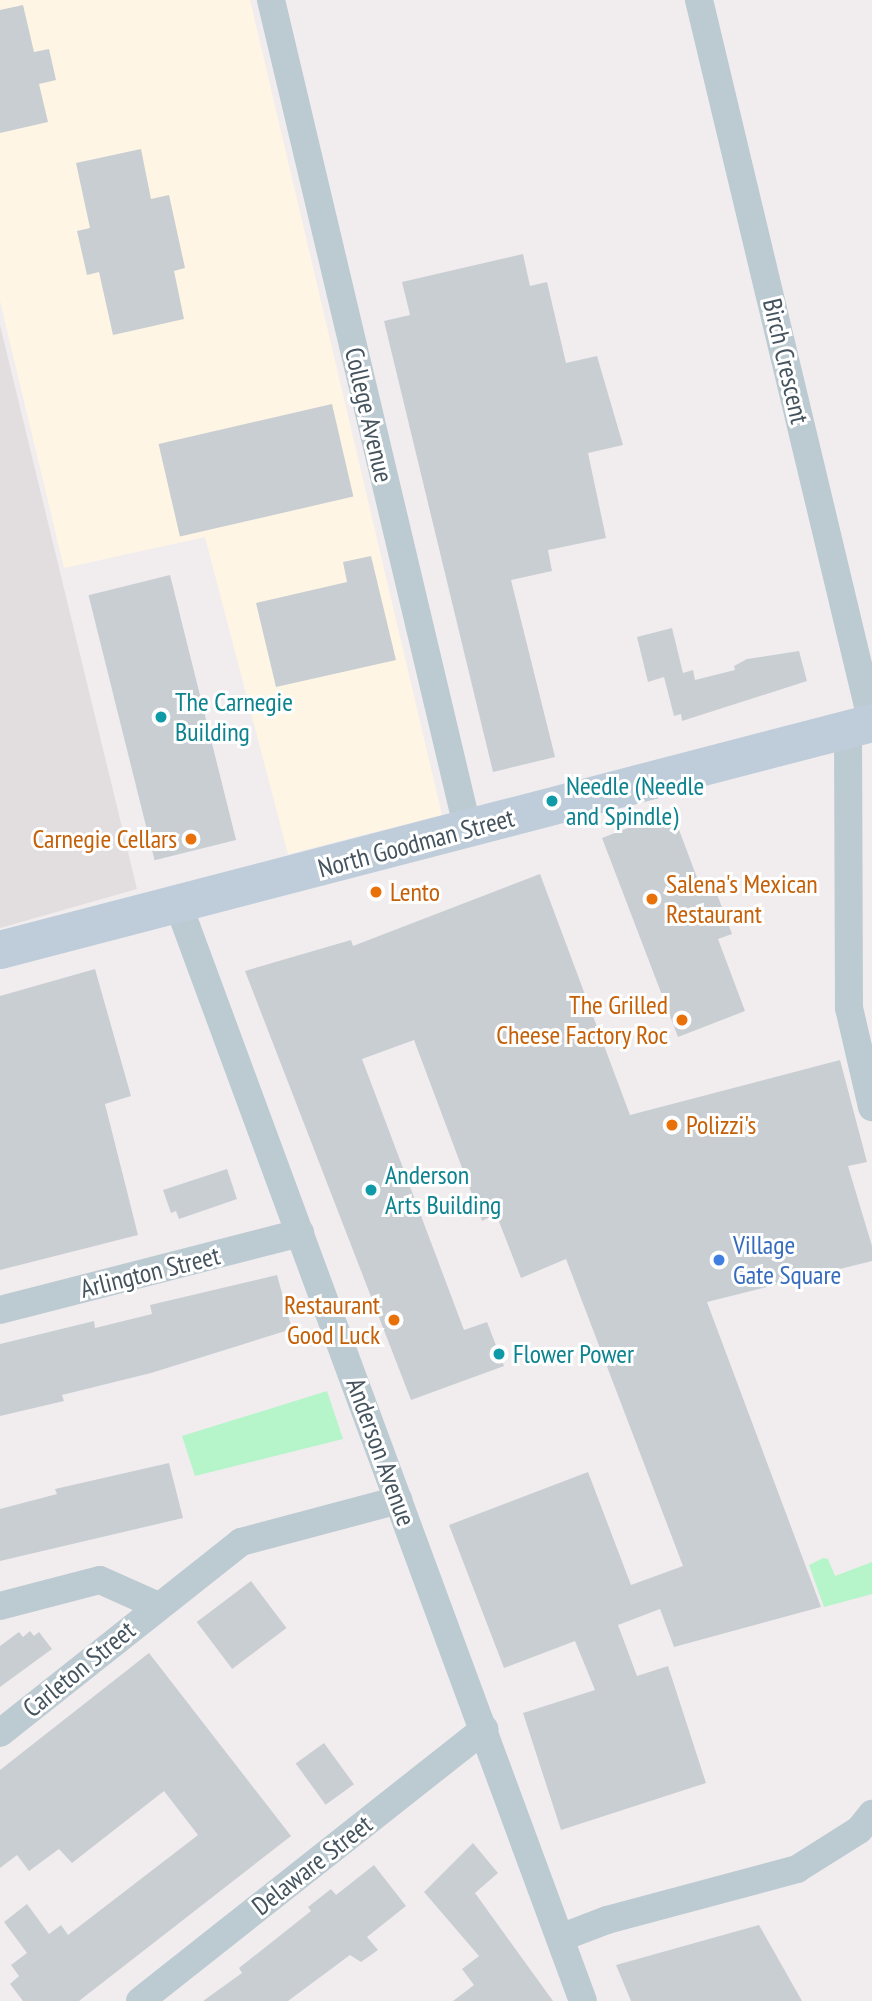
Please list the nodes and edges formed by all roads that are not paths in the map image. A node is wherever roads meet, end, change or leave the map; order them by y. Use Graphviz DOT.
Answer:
graph roads {
  1 [pos="271,0"];
  2 [pos="699,0"];
  3 [pos="864,725"];
  4 [pos="468,830"];
  5 [pos="178,904"];
  6 [pos="0,950"];
  7 [pos="872,1107"];
  8 [pos="300,1233"];
  9 [pos="0,1310"];
  10 [pos="399,1500"];
  11 [pos="0,1606"];
  12 [pos="159,1606"];
  13 [pos="484,1730"];
  14 [pos="0,1733"];
  15 [pos="872,1814"];
  16 [pos="560,1938"];
  17 [pos="140,2001"];
  18 [pos="583,2001"];
  1 -- 4 [label="street, College Avenue"];
  2 -- 3 [label="street, Birch Crescent"];
  3 -- 4 [label="main road, North Goodman Street"];
  3 -- 7 [label="street, Birch Crescent"];
  4 -- 5 [label="main road, North Goodman Street"];
  5 -- 6 [label="main road, North Goodman Street"];
  5 -- 8 [label="street, Anderson Avenue"];
  8 -- 9 [label="street, Arlington Street"];
  8 -- 10 [label="street, Anderson Avenue"];
  10 -- 12 [label="street, Carleton Street"];
  10 -- 13 [label="street, Anderson Avenue"];
  11 -- 12 [label="street"];
  12 -- 14 [label="street, Carleton Street"];
  13 -- 16 [label="street, Anderson Avenue"];
  13 -- 17 [label="street, Delaware Street"];
  15 -- 16 [label="street"];
  16 -- 18 [label="street, Anderson Avenue"];
}
